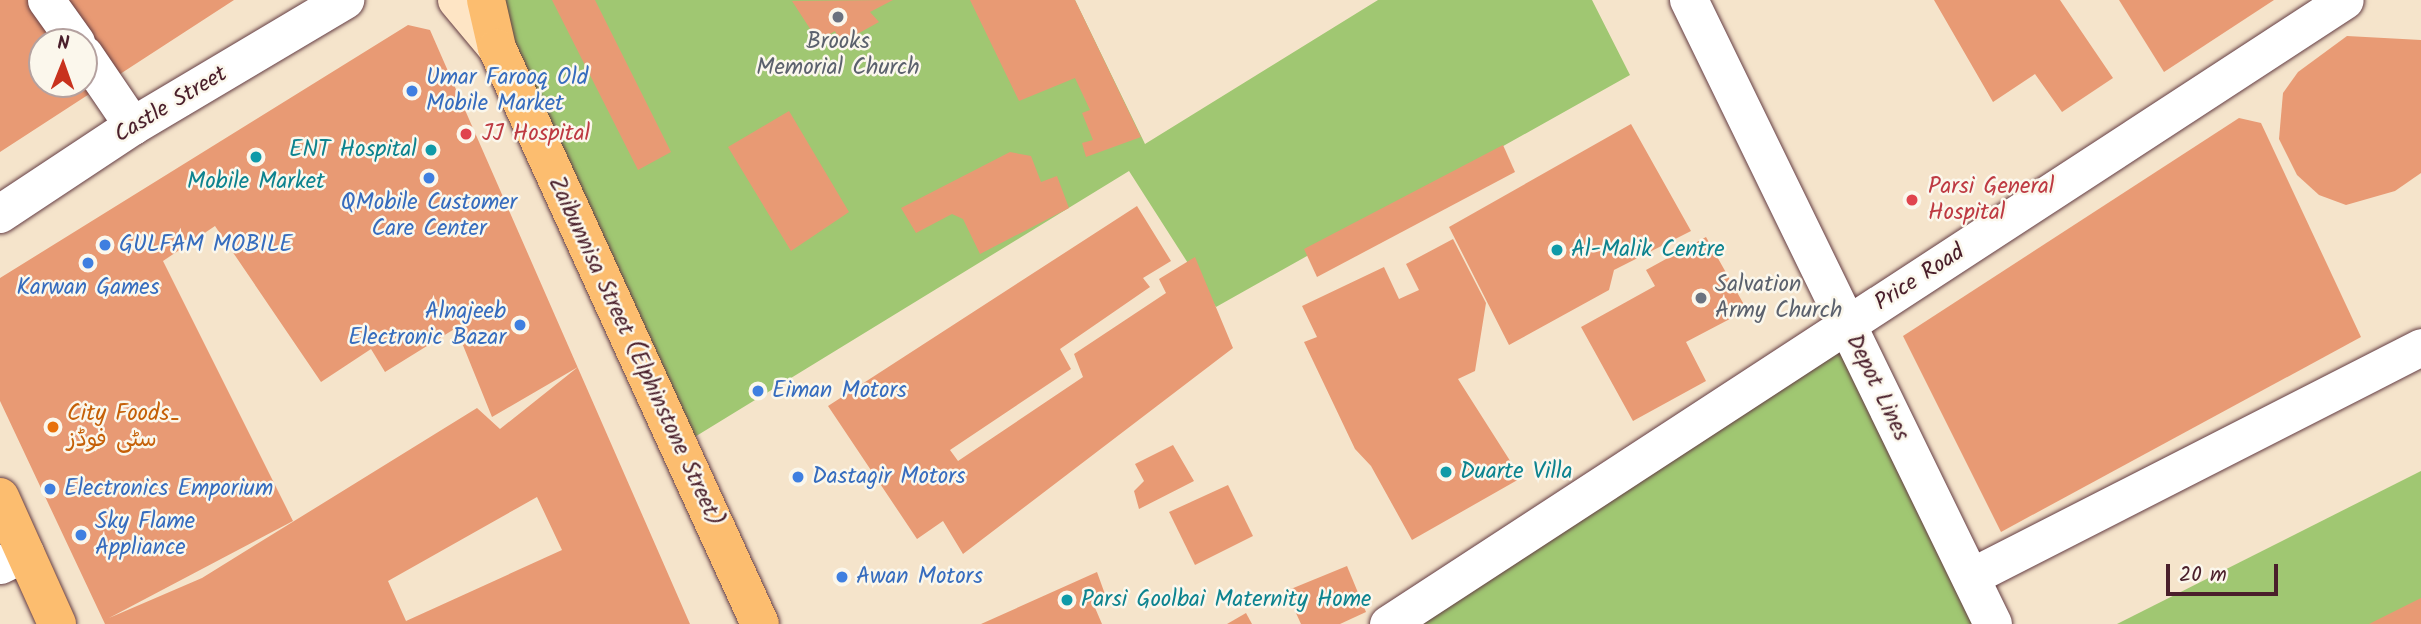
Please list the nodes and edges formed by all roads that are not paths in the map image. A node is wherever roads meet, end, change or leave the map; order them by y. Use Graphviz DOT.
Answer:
graph roads {
  1 [pos="46,0"];
  2 [pos="345,0"];
  3 [pos="457,0"];
  4 [pos="486,0"];
  5 [pos="1689,0"];
  6 [pos="2345,0"];
  7 [pos="66,28"];
  8 [pos="496,48"];
  9 [pos="98,75"];
  10 [pos="133,126"];
  11 [pos="0,214"];
  12 [pos="1847,326"];
  13 [pos="2421,347"];
  14 [pos="0,497"];
  15 [pos="12,559"];
  16 [pos="1970,577"];
  17 [pos="57,624"];
  18 [pos="760,624"];
  19 [pos="1388,624"];
  20 [pos="1993,624"];
  1 -- 7 [label="street"];
  2 -- 10 [label="street, Castle Street"];
  3 -- 8 [label="main road"];
  4 -- 8 [label="main road, Zaibunnisa Street (Elphinstone Street)"];
  5 -- 12 [label="street, Depot Lines"];
  6 -- 12 [label="street, Price Road"];
  8 -- 18 [label="main road, Zaibunnisa Street (Elphinstone Street)"];
  9 -- 10 [label="street"];
  10 -- 11 [label="street, Castle Street"];
  12 -- 16 [label="street, Depot Lines"];
  12 -- 19 [label="street, Price Road"];
  13 -- 16 [label="street"];
  14 -- 15 [label="main road"];
  15 -- 17 [label="main road"];
  16 -- 20 [label="street, Depot Lines"];
}
